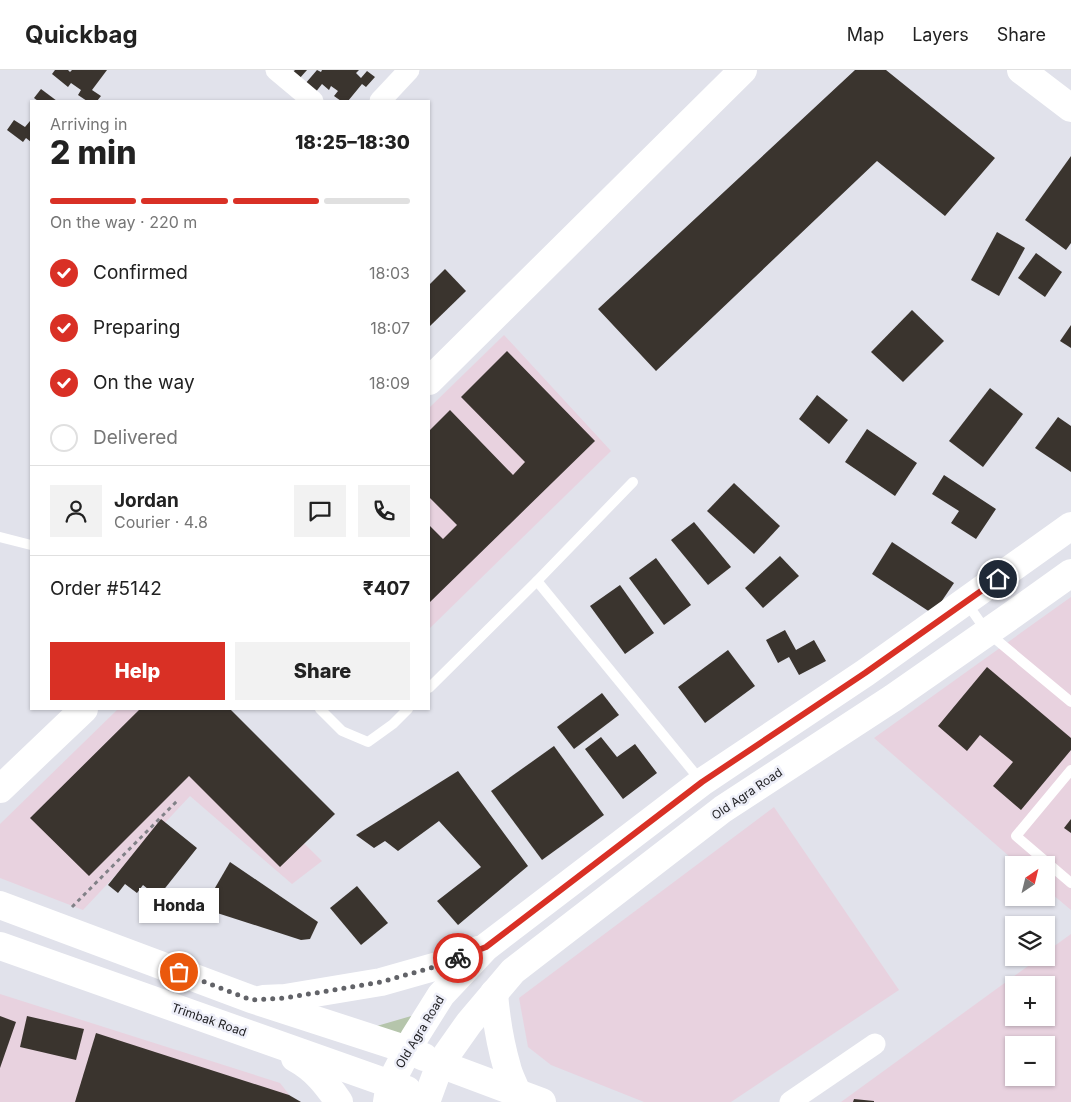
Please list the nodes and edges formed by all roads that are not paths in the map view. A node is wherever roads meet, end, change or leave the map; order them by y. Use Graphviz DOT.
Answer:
graph roads {
  1 [pos="276,70"];
  2 [pos="409,70"];
  3 [pos="742,70"];
  4 [pos="1021,70"];
  5 [pos="312,100"];
  6 [pos="381,100"];
  7 [pos="1071,108"];
  8 [pos="430,380"];
  9 [pos="633,482"];
  10 [pos="1071,526"];
  11 [pos="0,537"];
  12 [pos="30,545"];
  13 [pos="1071,573"];
  14 [pos="536,581"];
  15 [pos="966,602"];
  16 [pos="987,632"];
  17 [pos="430,687"];
  18 [pos="1071,702"];
  19 [pos="83,710"];
  20 [pos="321,710"];
  21 [pos="407,710"];
  22 [pos="1071,770"];
  23 [pos="702,782"];
  24 [pos="0,789"];
  25 [pos="1071,884"];
  26 [pos="0,905"];
  27 [pos="0,946"];
  28 [pos="486,947"];
  29 [pos="494,994"];
  30 [pos="251,1000"];
  31 [pos="254,1035"];
  32 [pos="875,1044"];
  33 [pos="408,1050"];
  34 [pos="440,1064"];
  35 [pos="389,1093"];
  36 [pos="530,1097"];
  37 [pos="432,1100"];
  38 [pos="339,1102"];
  39 [pos="790,1102"];
  1 -- 5 [label="street"];
  2 -- 6 [label="street"];
  3 -- 8 [label="main road"];
  4 -- 7 [label="main road"];
  9 -- 14 [label="lane"];
  10 -- 15 [label="main road, Old Agra Road"];
  11 -- 12 [label="lane"];
  13 -- 16 [label="main road, Old Agra Road"];
  14 -- 17 [label="lane"];
  14 -- 23 [label="lane"];
  15 -- 16 [label="lane"];
  15 -- 23 [label="main road, Old Agra Road"];
  16 -- 18 [label="lane"];
  16 -- 29 [label="main road, Old Agra Road"];
  19 -- 24 [label="main road"];
  20 -- 21 [label="lane"];
  22 -- 25 [label="lane"];
  23 -- 28 [label="main road, Old Agra Road"];
  26 -- 30 [label="main road"];
  27 -- 31 [label="main road, Trimbak Road"];
  28 -- 30 [label="main road"];
  28 -- 33 [label="main road, Old Agra Road"];
  29 -- 34 [label="main road, Old Agra Road"];
  29 -- 36 [label="main road"];
  30 -- 33 [label="main road"];
  31 -- 35 [label="main road, Trimbak Road"];
  31 -- 38 [label="main road"];
  32 -- 39 [label="street"];
  33 -- 34 [label="main road"];
  33 -- 35 [label="main road, Old Agra Road"];
  34 -- 36 [label="main road"];
  34 -- 37 [label="main road, Old Agra Road"];
  35 -- 37 [label="main road, Trimbak Road"];
}
